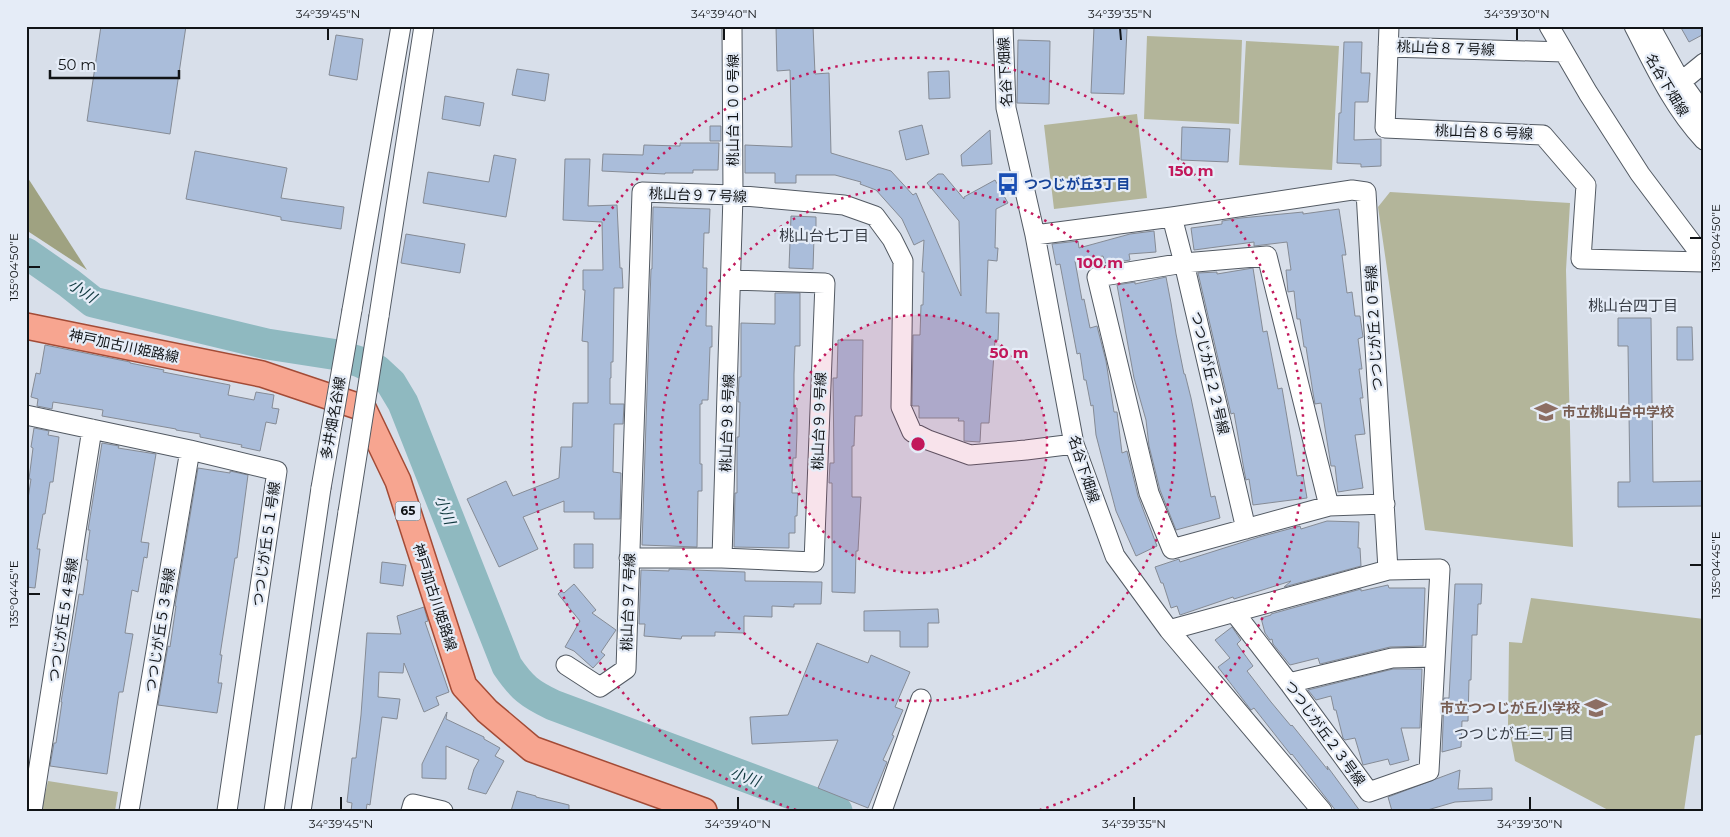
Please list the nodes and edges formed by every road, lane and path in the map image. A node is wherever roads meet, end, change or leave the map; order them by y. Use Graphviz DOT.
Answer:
graph roads {
  1 [pos="401,26"];
  2 [pos="424,26"];
  3 [pos="732,26"];
  4 [pos="1003,26"];
  5 [pos="1390,26"];
  6 [pos="1548,26"];
  7 [pos="1634,26"];
  8 [pos="1650,26"];
  9 [pos="1388,46"];
  10 [pos="1564,52"];
  11 [pos="1704,63"];
  12 [pos="1675,87"];
  13 [pos="1704,114"];
  14 [pos="1704,140"];
  15 [pos="733,195"];
  16 [pos="1172,217"];
  17 [pos="1035,235"];
  18 [pos="1704,260"];
  19 [pos="1184,263"];
  20 [pos="731,280"];
  21 [pos="26,326"];
  22 [pos="26,415"];
  23 [pos="92,429"];
  24 [pos="1074,444"];
  25 [pos="190,450"];
  26 [pos="1385,504"];
  27 [pos="1328,506"];
  28 [pos="1246,529"];
  29 [pos="629,558"];
  30 [pos="722,558"];
  31 [pos="1388,570"];
  32 [pos="1234,612"];
  33 [pos="1169,630"];
  34 [pos="1435,657"];
  35 [pos="566,665"];
  36 [pos="1289,683"];
  37 [pos="921,699"];
  38 [pos="32,811"];
  39 [pos="129,811"];
  40 [pos="227,811"];
  41 [pos="274,811"];
  42 [pos="301,811"];
  43 [pos="412,811"];
  44 [pos="443,811"];
  45 [pos="704,811"];
  46 [pos="882,811"];
  47 [pos="1322,811"];
  1 -- 41 [label="street, 多井畑名谷線, bridge"];
  2 -- 42 [label="street, 多井畑名谷線, bridge"];
  3 -- 15 [label="street, 桃山台１００号線"];
  4 -- 17 [label="street, 名谷下畑線"];
  5 -- 9 [label="street, 桃山台８６号線"];
  6 -- 10 [label="street, 桃山台８６号線"];
  7 -- 12 [label="street, 名谷下畑線"];
  8 -- 12 [label="street, 名谷下畑線"];
  9 -- 10 [label="street, 桃山台８７号線"];
  9 -- 18 [label="street, 桃山台８６号線"];
  10 -- 18 [label="street, 桃山台８６号線"];
  11 -- 12 [label="street"];
  12 -- 13 [label="street, 名谷下畑線"];
  12 -- 14 [label="street, 名谷下畑線"];
  15 -- 20 [label="street, 桃山台９８号線"];
  15 -- 24 [label="street, 桃山台９７号線"];
  15 -- 29 [label="street, 桃山台９７号線"];
  16 -- 17 [label="street, つつじが丘２０号線"];
  16 -- 19 [label="street, つつじが丘２２号線"];
  16 -- 26 [label="street, つつじが丘２０号線"];
  17 -- 24 [label="street, 名谷下畑線"];
  19 -- 27 [label="street"];
  19 -- 28 [label="street, つつじが丘２２号線"];
  19 -- 28 [label="street"];
  20 -- 30 [label="street, 桃山台９８号線"];
  20 -- 30 [label="street, 桃山台９９号線"];
  21 -- 45 [label="main road, 神戸加古川姫路線 / 65"];
  22 -- 23 [label="street, つつじが丘５１号線"];
  23 -- 25 [label="street, つつじが丘５１号線"];
  23 -- 38 [label="street, つつじが丘５４号線"];
  24 -- 33 [label="street, 名谷下畑線"];
  25 -- 39 [label="street, つつじが丘５３号線"];
  25 -- 40 [label="street, つつじが丘５１号線"];
  26 -- 27 [label="street"];
  26 -- 31 [label="street, つつじが丘２０号線"];
  27 -- 28 [label="street"];
  29 -- 30 [label="street"];
  29 -- 35 [label="street, 桃山台９７号線"];
  31 -- 32 [label="street"];
  31 -- 34 [label="street, つつじが丘２３号線"];
  32 -- 33 [label="street"];
  32 -- 36 [label="street, つつじが丘２３号線"];
  33 -- 47 [label="street, 名谷下畑線"];
  34 -- 36 [label="street"];
  34 -- 36 [label="street, つつじが丘２３号線"];
  37 -- 46 [label="street"];
  43 -- 44 [label="street"];
}
